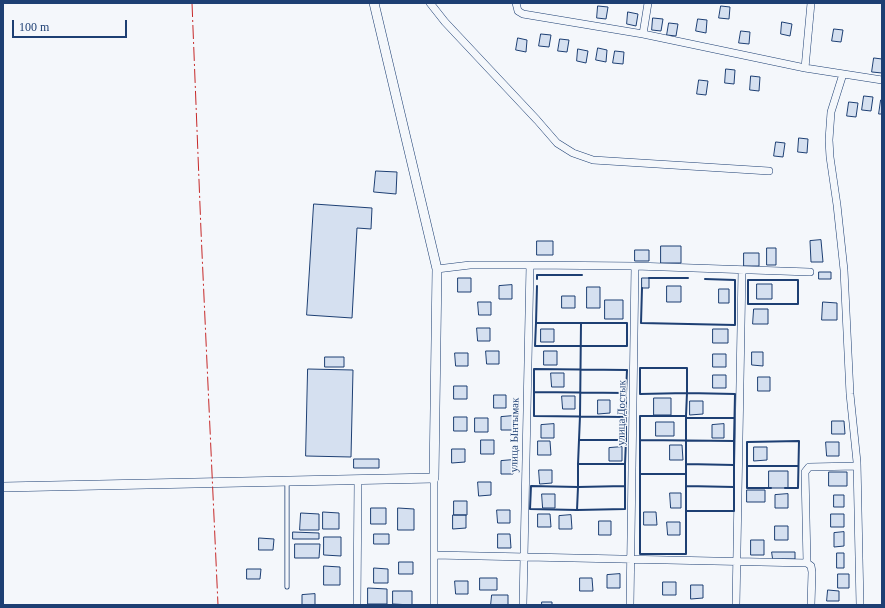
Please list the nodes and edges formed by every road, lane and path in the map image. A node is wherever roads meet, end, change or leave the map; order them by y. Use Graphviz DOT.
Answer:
graph roads {
  1 [pos="374,3"];
  2 [pos="430,3"];
  3 [pos="516,3"];
  4 [pos="648,3"];
  5 [pos="810,3"];
  6 [pos="643,34"];
  7 [pos="805,68"];
  8 [pos="843,74"];
  9 [pos="882,80"];
  10 [pos="769,171"];
  11 [pos="530,265"];
  12 [pos="635,266"];
  13 [pos="437,269"];
  14 [pos="742,270"];
  15 [pos="810,272"];
  16 [pos="857,466"];
  17 [pos="434,478"];
  18 [pos="287,480"];
  19 [pos="358,480"];
  20 [pos="3,487"];
  21 [pos="434,555"];
  22 [pos="524,556"];
  23 [pos="632,560"];
  24 [pos="738,562"];
  25 [pos="807,563"];
  26 [pos="287,587"];
  27 [pos="357,605"];
  28 [pos="434,605"];
  29 [pos="523,605"];
  30 [pos="630,605"];
  31 [pos="736,605"];
  32 [pos="811,605"];
  33 [pos="860,605"];
  1 -- 13 [label="street"];
  2 -- 10 [label="street"];
  3 -- 6 [label="street"];
  4 -- 6 [label="street"];
  5 -- 7 [label="street"];
  6 -- 7 [label="street"];
  7 -- 8 [label="street"];
  8 -- 9 [label="street"];
  8 -- 16 [label="street"];
  11 -- 12 [label="street"];
  11 -- 13 [label="street"];
  11 -- 22 [label="street, улица Ынтымак"];
  12 -- 14 [label="street"];
  12 -- 23 [label="street, улица Достык"];
  13 -- 17 [label="street"];
  14 -- 15 [label="street"];
  14 -- 24 [label="street"];
  16 -- 25 [label="street"];
  16 -- 33 [label="street"];
  17 -- 19 [label="street"];
  17 -- 21 [label="street"];
  18 -- 19 [label="street"];
  18 -- 20 [label="street"];
  18 -- 26 [label="lane"];
  19 -- 27 [label="street"];
  21 -- 22 [label="street"];
  21 -- 28 [label="street"];
  22 -- 23 [label="street"];
  22 -- 29 [label="street, улица Ынтымак"];
  23 -- 24 [label="street"];
  23 -- 30 [label="street, улица Достык"];
  24 -- 25 [label="street"];
  24 -- 31 [label="street"];
  25 -- 32 [label="street"];
}
